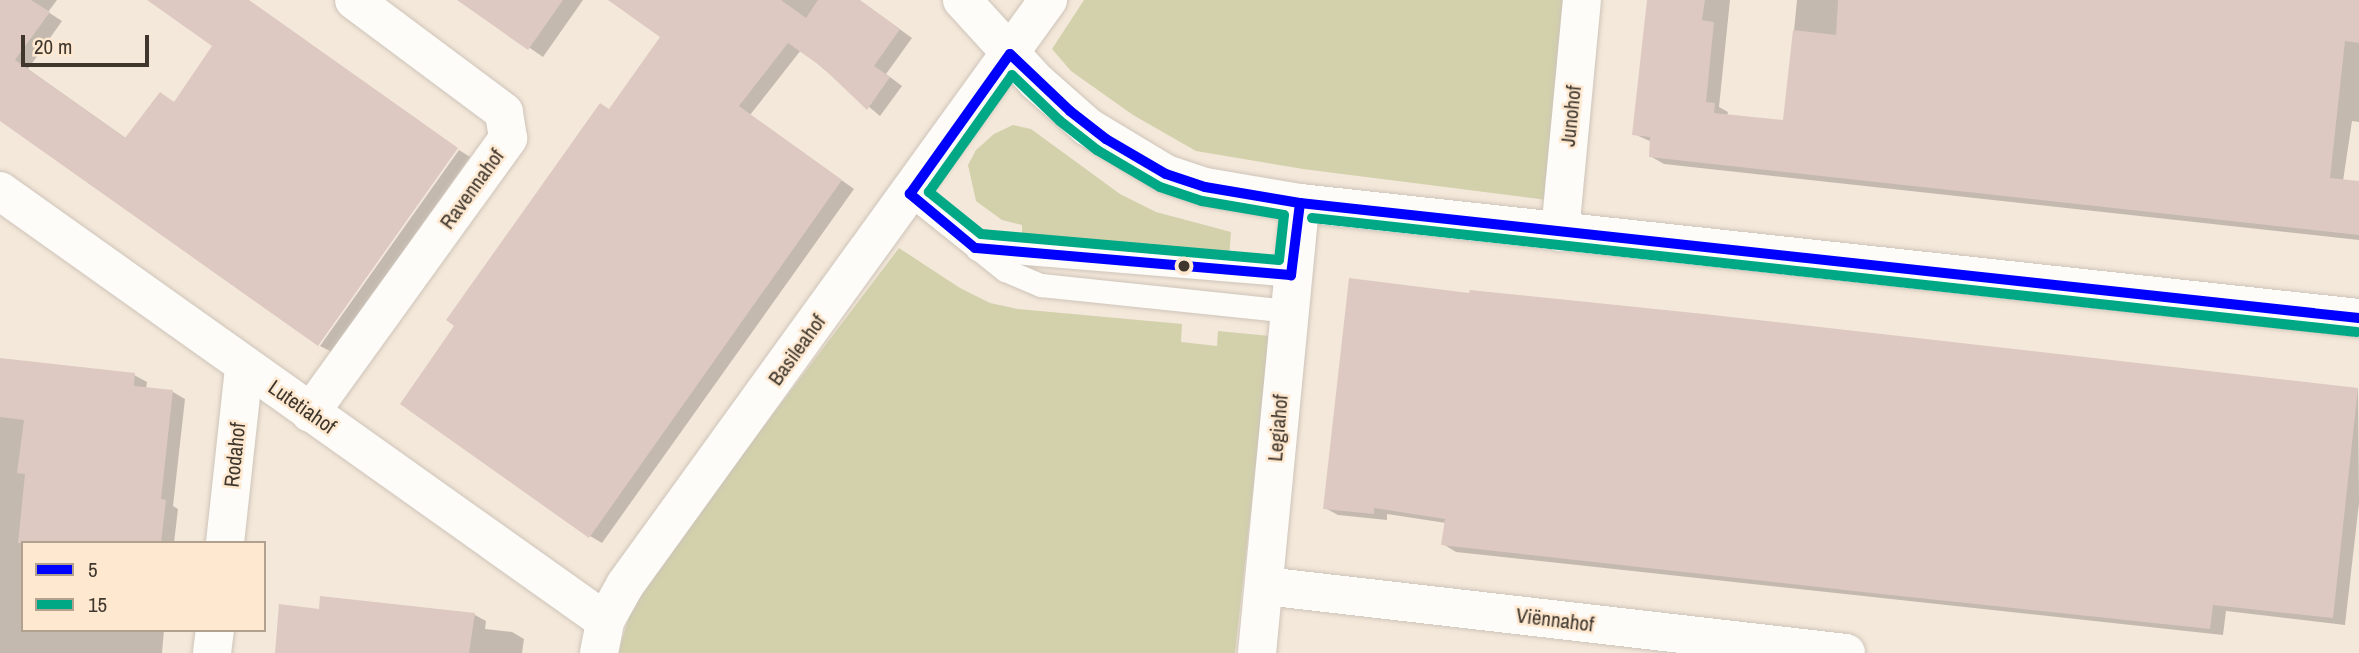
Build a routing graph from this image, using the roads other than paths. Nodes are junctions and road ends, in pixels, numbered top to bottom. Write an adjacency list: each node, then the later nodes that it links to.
1 (354, 0): 14 (street, Ravennahof)
2 (962, 0): 5 (street)
3 (1048, 0): 5 (street, Basileahof)
4 (1583, 0): 9 (street, Junohof)
5 (1010, 54): 7 (street, Basileahof); 8 (street)
6 (0, 191): 13 (street, Lutetiahof)
7 (910, 194): 10 (lane); 18 (street, Basileahof)
8 (1300, 202): 9 (street); 11 (street, Legiahof)
9 (1560, 232): 12 (street)
10 (975, 248): 11 (lane); 11 (lane)
11 (1290, 293): 16 (street, Legiahof)
12 (2359, 318)
13 (244, 367): 14 (street, Lutetiahof); 15 (street, Rodahof)
14 (310, 413): 18 (street, Lutetiahof)
15 (225, 541)
16 (1265, 586): 20 (street, Legiahof); 21 (street, Viënnahof)
17 (215, 632): 19 (street)
18 (602, 637)
19 (212, 653)
20 (1257, 653)
21 (1846, 653)

